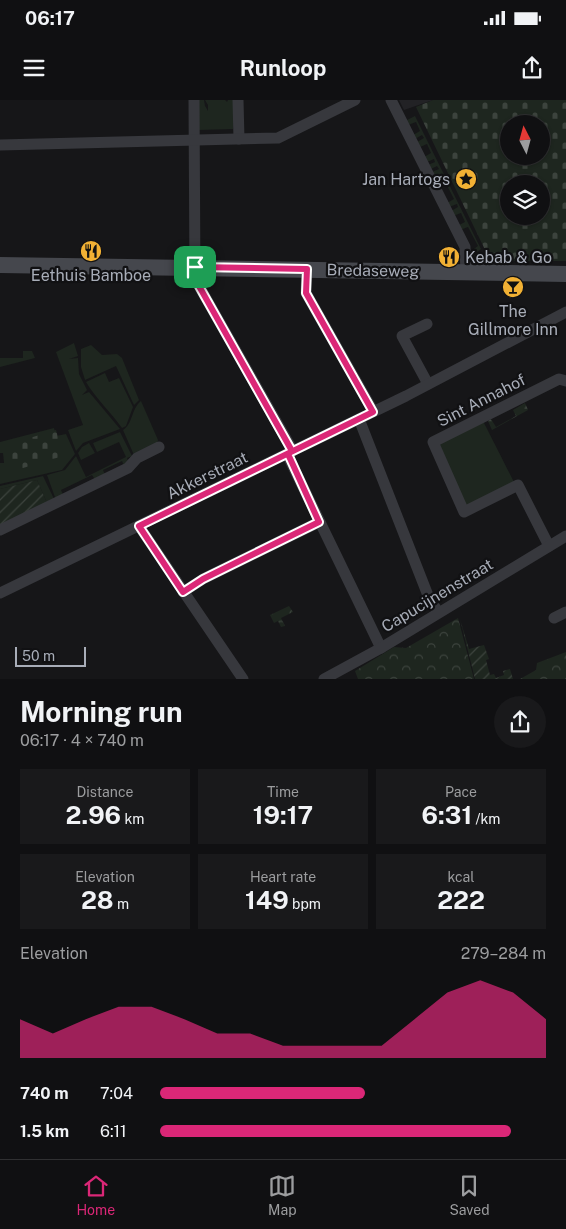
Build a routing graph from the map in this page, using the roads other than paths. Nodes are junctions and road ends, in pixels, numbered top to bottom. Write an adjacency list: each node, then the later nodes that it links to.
1 (194, 100): 6 (street)
2 (238, 100): 5 (street)
3 (355, 100): 5 (street)
4 (391, 100): 11 (street)
5 (239, 139): 6 (street)
6 (195, 140): 7 (street); 9 (street)
7 (0, 145)
8 (0, 266): 9 (street, Bredaseweg)
9 (195, 267): 10 (street, Bredaseweg); 20 (street)
10 (307, 269): 11 (street, Bredaseweg); 17 (street)
11 (466, 272): 12 (street, Bredaseweg)
12 (566, 274)
13 (566, 312): 16 (street, Akkerstraat)
14 (427, 324): 16 (street)
15 (566, 381): 25 (street, Sint Annahof)
16 (428, 384): 17 (street, Akkerstraat)
17 (373, 412): 18 (street, Akkerstraat)
18 (359, 419): 20 (street, Akkerstraat); 28 (street)
19 (159, 446): 23 (street)
20 (290, 452): 21 (street); 22 (street, Akkerstraat)
21 (319, 522): 27 (street); 31 (street)
22 (139, 526): 26 (street, Akkerstraat); 27 (street)
23 (0, 530)
24 (566, 536): 25 (street, Capucijnenstraat)
25 (549, 546): 28 (street, Capucijnenstraat)
26 (0, 592)
27 (183, 592): 32 (street)
28 (438, 612): 31 (street, Capucijnenstraat)
29 (566, 612): 30 (street)
30 (554, 618)
31 (381, 648): 33 (street, Capucijnenstraat)
32 (243, 679)
33 (321, 679)

